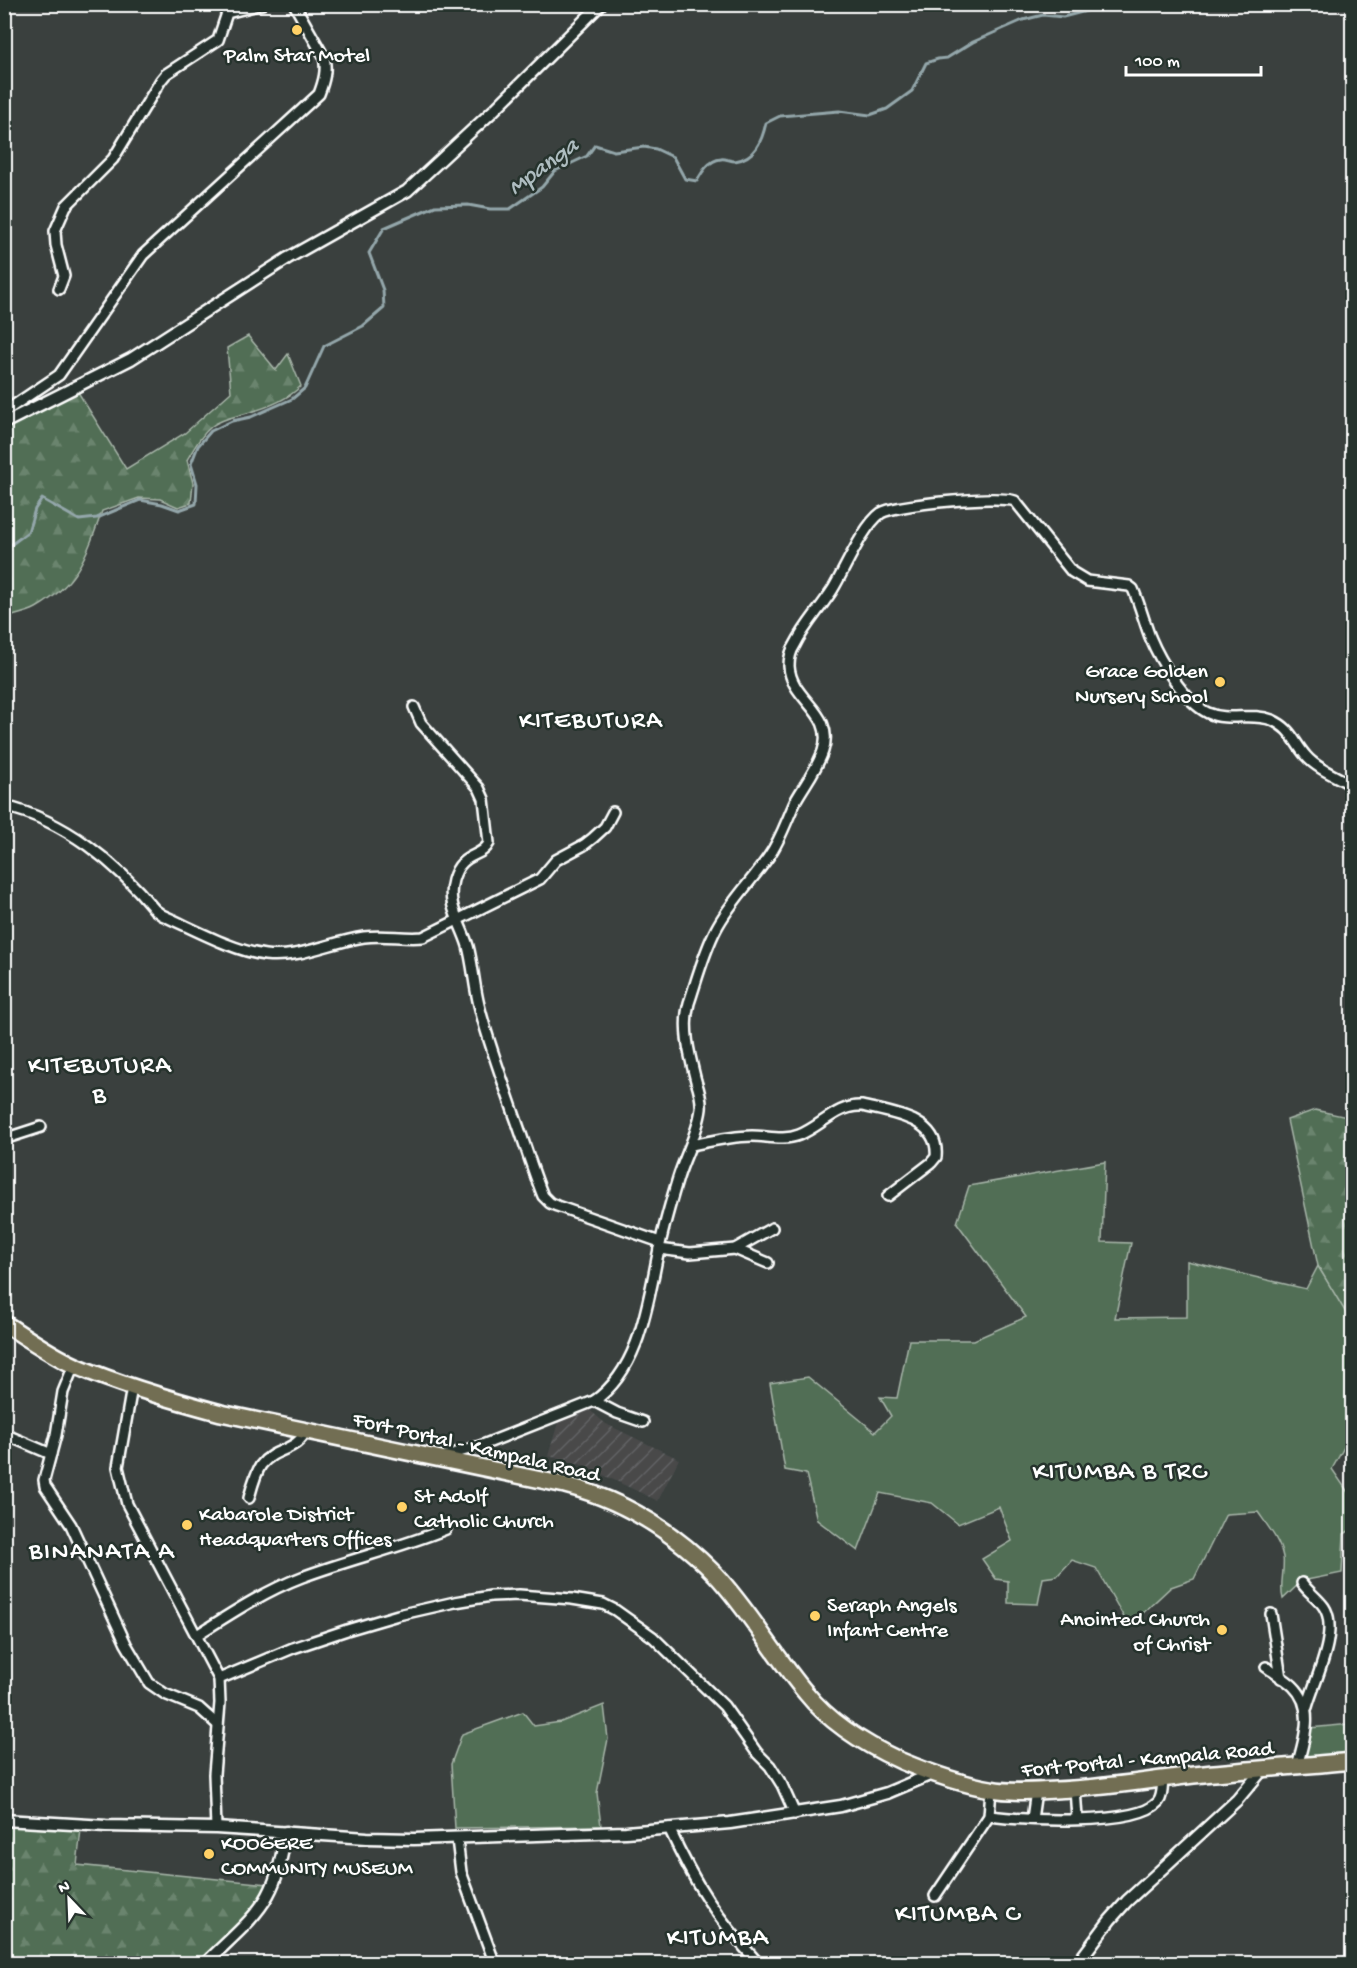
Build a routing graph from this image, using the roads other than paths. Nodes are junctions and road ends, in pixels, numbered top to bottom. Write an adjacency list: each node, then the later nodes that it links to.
1 (262, 4): 4 (street)
2 (294, 4): 5 (street)
3 (601, 4): 6 (street)
4 (59, 289)
5 (4, 412)
6 (4, 423)
7 (414, 707): 11 (street)
8 (1353, 785): 14 (street)
9 (4, 806): 11 (street)
10 (613, 812): 11 (street)
11 (457, 921): 17 (street)
12 (41, 1127): 13 (street)
13 (4, 1139)
14 (692, 1145): 15 (street); 17 (street)
15 (888, 1196)
16 (771, 1228): 18 (street)
17 (660, 1245): 18 (street); 23 (street)
18 (735, 1250): 19 (street)
19 (768, 1263)
20 (4, 1323): 21 (highway, Fort Portal - Kampala Road)
21 (74, 1365): 22 (highway, Fort Portal - Kampala Road); 27 (street)
22 (132, 1388): 25 (highway, Fort Portal - Kampala Road); 33 (street)
23 (594, 1401): 24 (street); 28 (street)
24 (643, 1422)
25 (306, 1430): 28 (highway, Fort Portal - Kampala Road); 29 (street)
26 (4, 1434): 27 (street)
27 (51, 1454): 38 (street)
28 (438, 1458): 42 (highway, Fort Portal - Kampala Road)
29 (249, 1497)
30 (446, 1529): 33 (street)
31 (1302, 1583): 37 (street)
32 (1271, 1614): 35 (street)
33 (197, 1635): 36 (street)
34 (1266, 1667): 35 (street)
35 (1281, 1678): 37 (street)
36 (219, 1679): 38 (street); 47 (street)
37 (1306, 1707): 40 (street)
38 (218, 1725): 52 (street)
39 (1353, 1761): 40 (highway, Fort Portal - Kampala Road)
40 (1297, 1766): 41 (highway, Fort Portal - Kampala Road)
41 (1264, 1768): 43 (highway, Fort Portal - Kampala Road); 60 (street)
42 (932, 1774): 44 (highway, Fort Portal - Kampala Road); 47 (street)
43 (1163, 1779): 45 (highway, Fort Portal - Kampala Road); 49 (street)
44 (991, 1789): 46 (highway, Fort Portal - Kampala Road); 48 (street)
45 (1075, 1789): 46 (highway, Fort Portal - Kampala Road); 49 (street)
46 (1036, 1791): 50 (street)
47 (795, 1814): 53 (street)
48 (989, 1816): 50 (street); 56 (street)
49 (1077, 1818): 50 (street)
50 (1032, 1819)
51 (4, 1820): 52 (street)
52 (216, 1828): 54 (street)
53 (669, 1828): 55 (street); 59 (street)
54 (286, 1832): 55 (street); 57 (street)
55 (457, 1839): 58 (street)
56 (935, 1896)
57 (205, 1964)
58 (495, 1964)
59 (759, 1964)
60 (1077, 1964)

